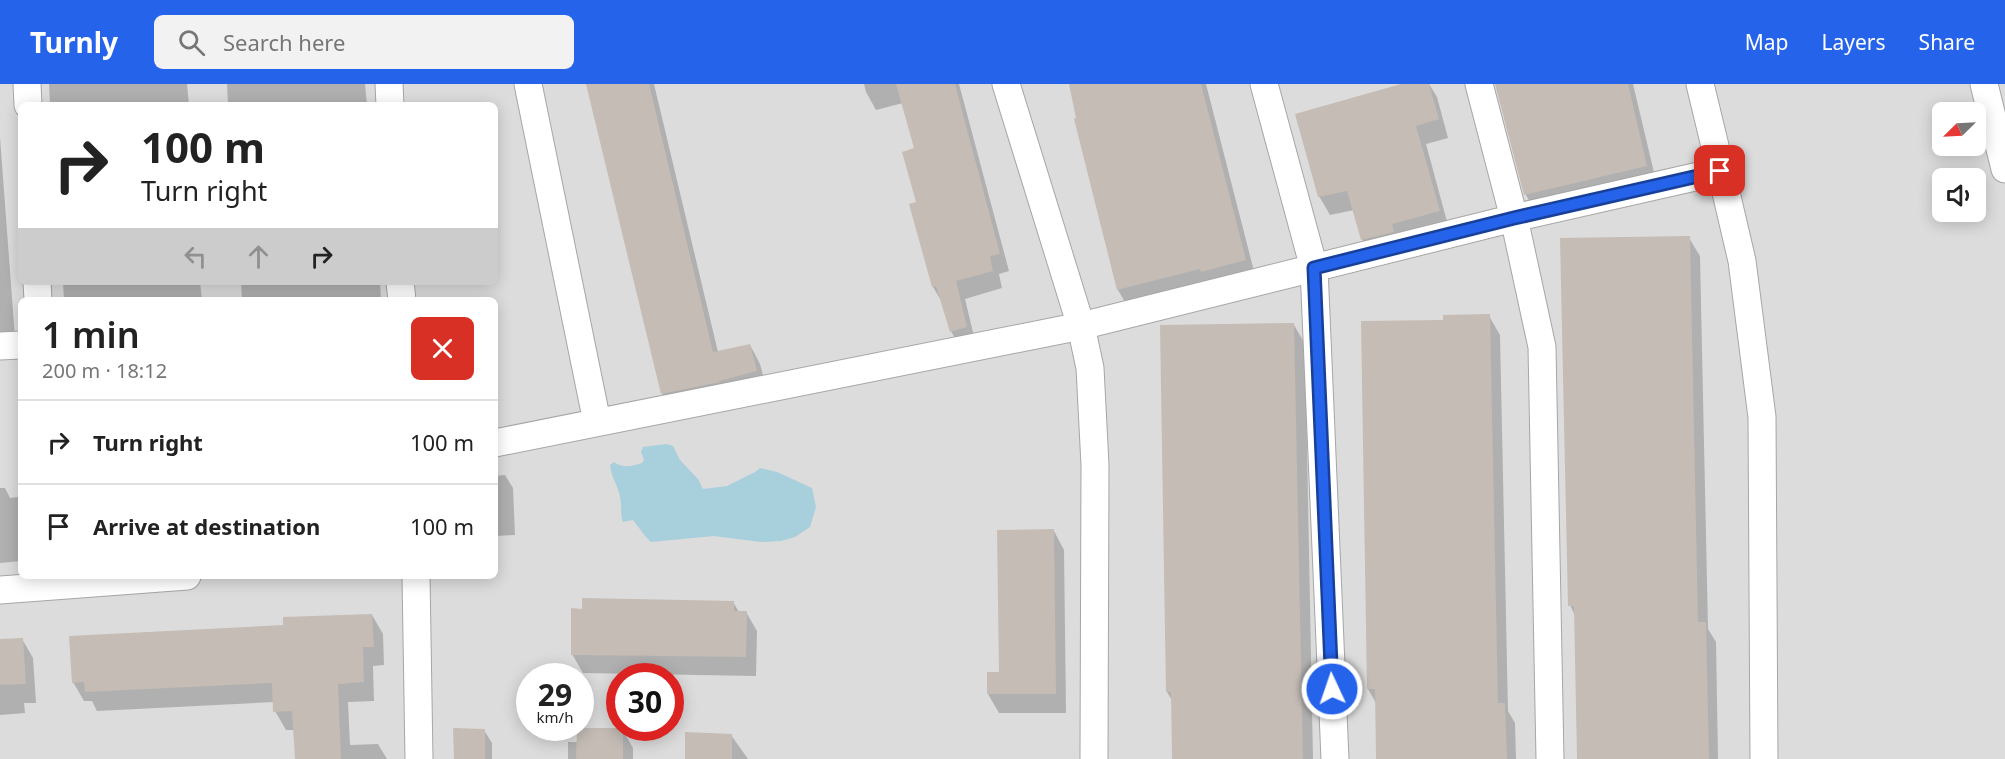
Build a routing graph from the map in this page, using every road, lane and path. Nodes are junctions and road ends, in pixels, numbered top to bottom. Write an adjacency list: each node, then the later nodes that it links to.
1 (27, 84): 9 (street)
2 (388, 84): 10 (street)
3 (528, 84): 18 (street)
4 (1006, 84): 15 (street)
5 (1479, 84): 13 (street)
6 (1700, 84): 12 (street)
7 (1984, 84): 11 (street)
8 (1267, 85): 14 (street)
9 (28, 102)
10 (390, 102)
11 (2004, 163)
12 (1720, 171): 13 (street); 27 (street)
13 (1514, 218): 14 (street); 26 (street)
14 (1314, 268): 15 (street); 25 (street)
15 (1081, 326): 18 (street); 24 (street)
16 (18, 345): 17 (street)
17 (0, 346)
18 (597, 422): 19 (street)
19 (498, 442)
20 (116, 579): 22 (street)
21 (416, 579): 23 (street)
22 (0, 590)
23 (419, 759)
24 (1094, 759)
25 (1335, 759)
26 (1550, 759)
27 (1764, 759)

